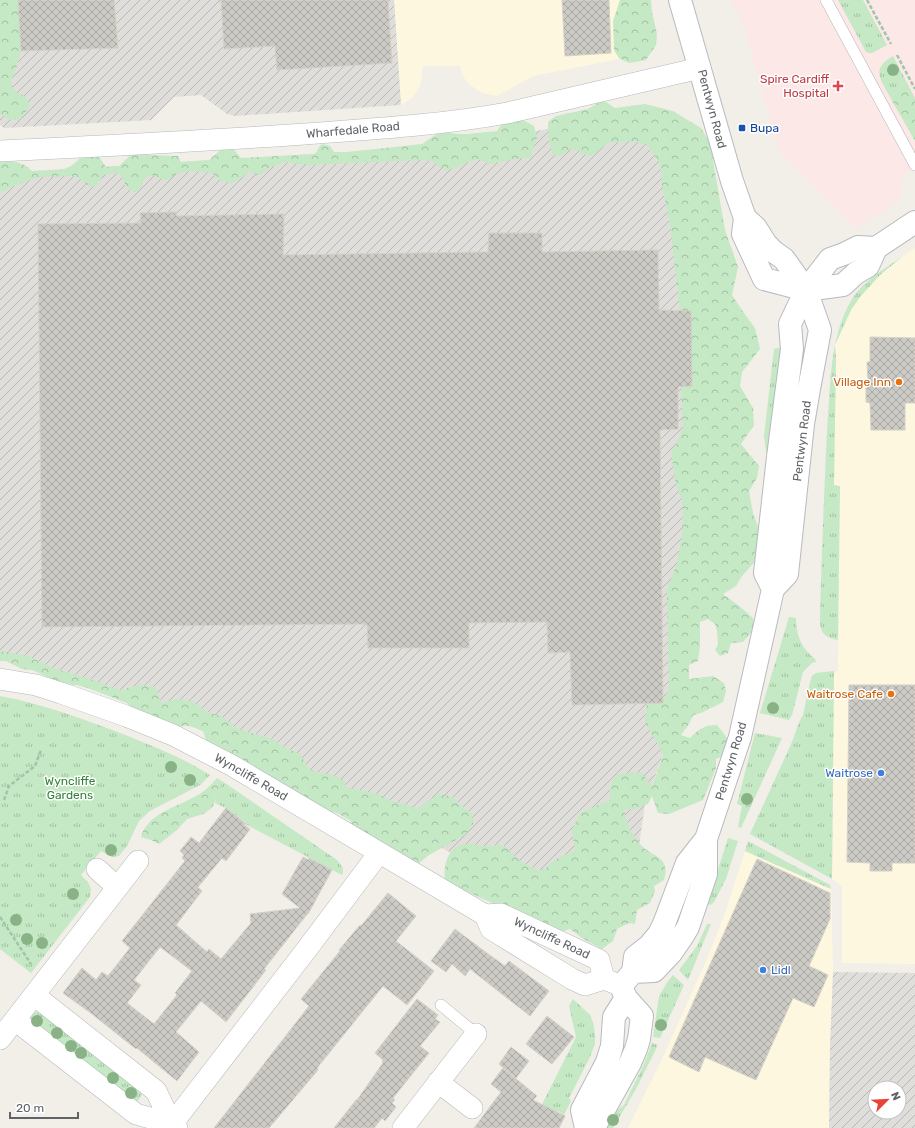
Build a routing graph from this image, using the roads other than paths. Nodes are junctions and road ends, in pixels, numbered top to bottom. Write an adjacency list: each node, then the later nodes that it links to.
1 (680, 0): 3 (street, Pentwyn Road)
2 (826, 0): 5 (lane)
3 (700, 68): 4 (street, Wharfedale Road); 7 (street, Pentwyn Road)
4 (0, 151)
5 (915, 165)
6 (915, 222): 7 (street)
7 (806, 290): 8 (street, Pentwyn Road); 8 (street, Pentwyn Road)
8 (773, 589): 15 (street, Pentwyn Road)
9 (0, 679): 10 (street, Wyncliffe Road)
10 (380, 853): 14 (street, Wyncliffe Road); 23 (street)
11 (138, 861): 13 (street)
12 (97, 869): 13 (street)
13 (117, 887): 16 (street)
14 (485, 916): 15 (street, Wyncliffe Road); 15 (street, Wyncliffe Road)
15 (621, 984): 24 (street)
16 (39, 989): 18 (street); 23 (street)
17 (441, 1005): 19 (lane)
18 (15, 1020): 20 (street); 23 (street)
19 (476, 1034): 21 (street)
20 (0, 1039)
21 (438, 1082): 22 (street); 25 (street)
22 (472, 1108)
23 (172, 1127)
24 (586, 1127)
25 (402, 1128)

